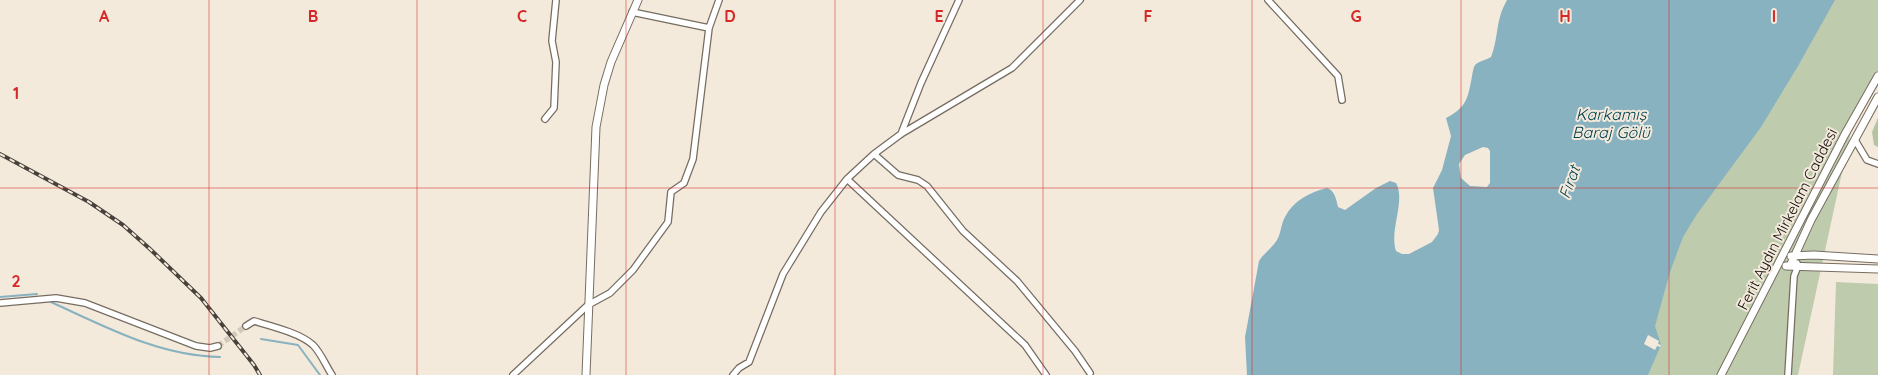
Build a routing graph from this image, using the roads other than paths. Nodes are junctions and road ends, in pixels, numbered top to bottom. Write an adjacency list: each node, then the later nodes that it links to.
1 (556, 0): 12 (street)
2 (638, 0): 7 (street)
3 (719, 0): 8 (street)
4 (959, 0): 13 (street)
5 (1080, 0): 13 (street)
6 (1268, 0): 11 (street)
7 (632, 12): 8 (street); 26 (street)
8 (709, 28): 26 (street)
9 (1878, 76): 18 (street, Ferit Aydın Mirkelam Caddesi)
10 (1878, 97): 14 (street, Ferit Aydın Mirkelam Caddesi)
11 (1342, 100)
12 (545, 119)
13 (901, 134): 15 (street)
14 (1855, 140): 16 (street); 19 (street, Ferit Aydın Mirkelam Caddesi)
15 (874, 154): 17 (street); 29 (street)
16 (1878, 164)
17 (847, 179): 33 (street); 34 (street)
18 (1784, 255): 19 (street); 21 (street, Ferit Aydın Mirkelam Caddesi)
19 (1794, 257): 20 (street); 22 (street, Ferit Aydın Mirkelam Caddesi); 23 (street)
20 (1878, 259)
21 (1778, 265): 22 (street); 35 (street, Ferit Aydın Mirkelam Caddesi)
22 (1790, 266): 23 (street)
23 (1798, 266): 24 (street); 36 (street)
24 (1878, 269)
25 (0, 303): 28 (street)
26 (588, 306): 31 (street); 32 (street)
27 (246, 326): 30 (street)
28 (218, 346)
29 (1090, 372)
30 (332, 375)
31 (513, 375)
32 (586, 375)
33 (733, 375)
34 (1046, 375)
35 (1722, 375)
36 (1788, 375)

